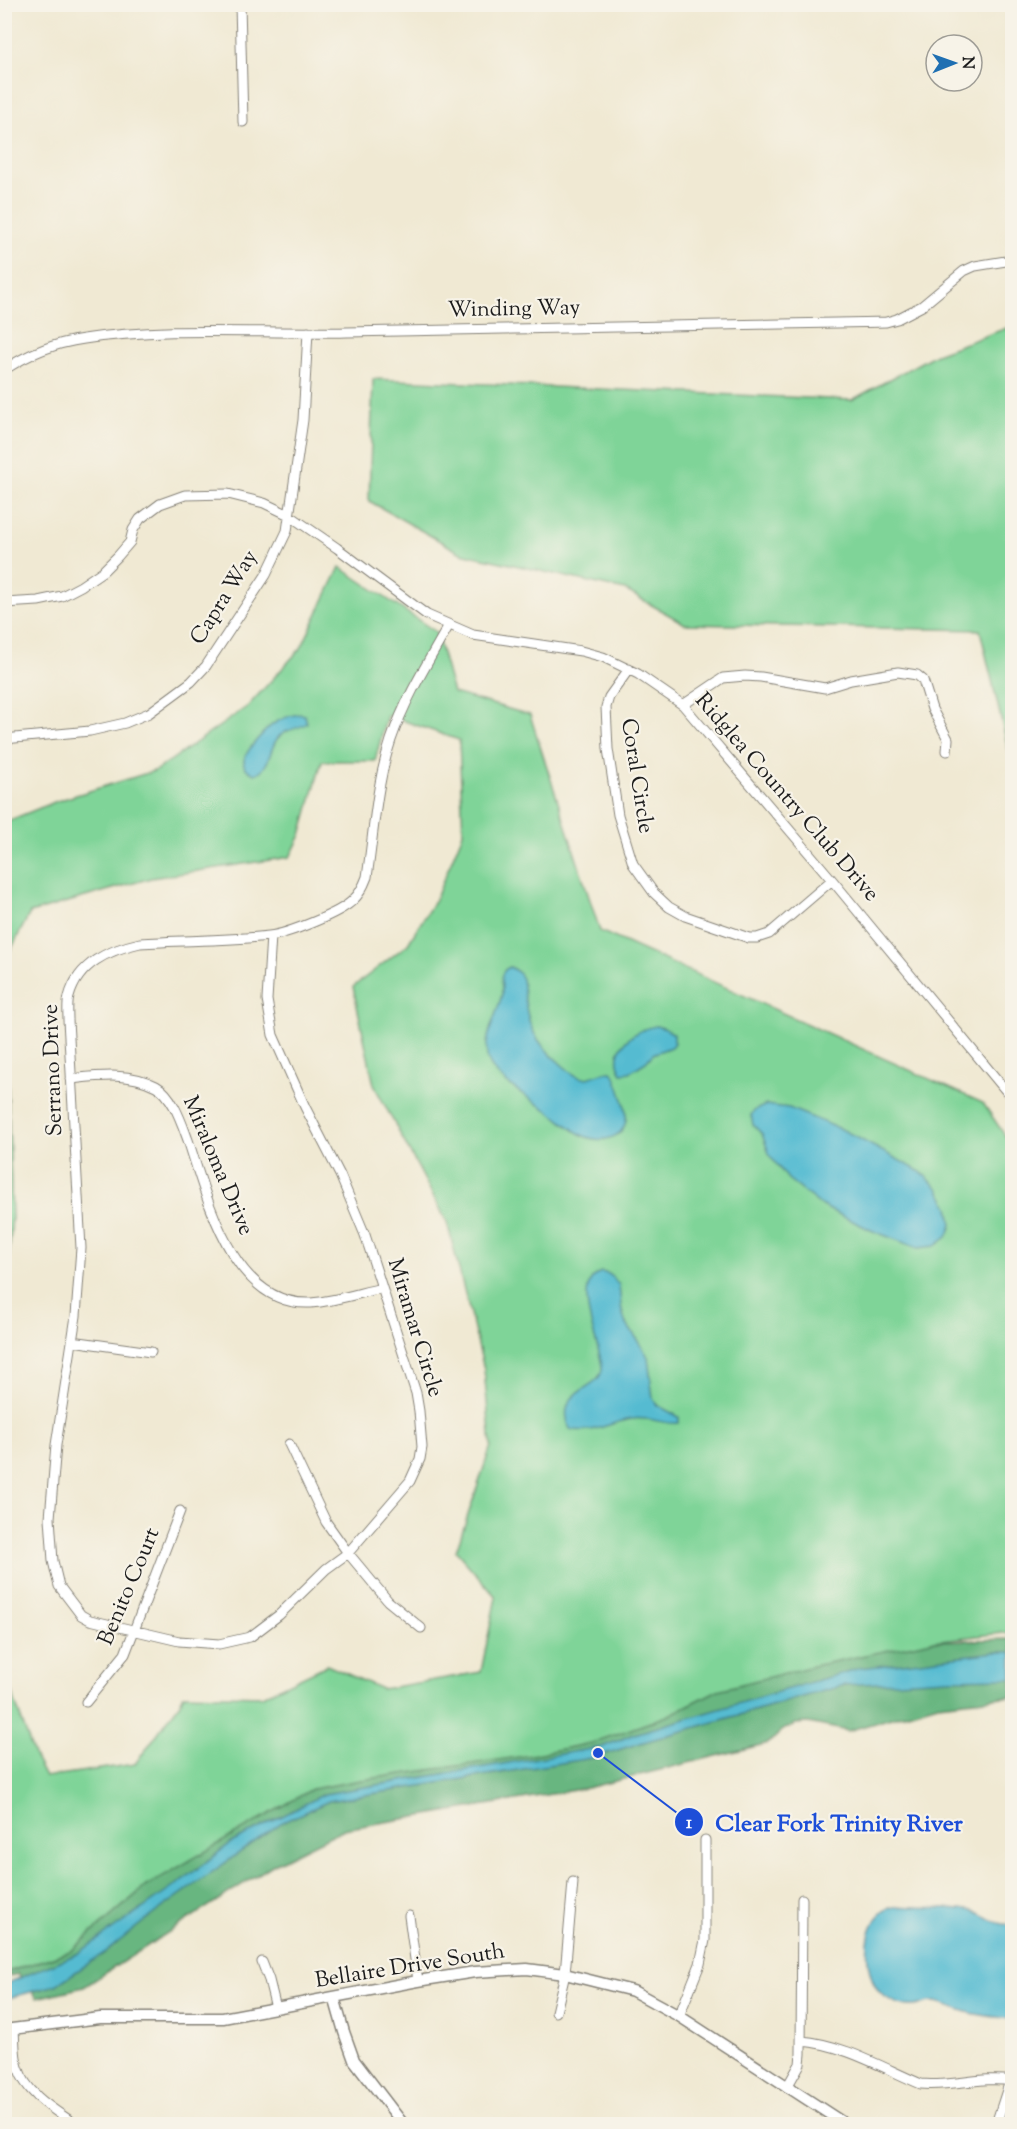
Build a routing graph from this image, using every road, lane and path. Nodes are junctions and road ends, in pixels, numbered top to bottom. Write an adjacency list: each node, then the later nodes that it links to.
1 (240, 4): 2 (street)
2 (243, 122)
3 (1012, 260): 4 (street, Winding Way)
4 (308, 332): 5 (street, Winding Way); 6 (street, Capra Way)
5 (4, 370)
6 (290, 515): 7 (street, Ridglea Country Club Drive); 8 (street, Ridglea Country Club Drive); 11 (street, Capra Way)
7 (4, 603)
8 (449, 625): 9 (street, Ridglea Country Club Drive); 14 (street, Serrano Drive)
9 (629, 669): 10 (street, Ridglea Country Club Drive); 13 (street, Coral Circle)
10 (683, 705): 12 (street); 13 (street, Ridglea Country Club Drive)
11 (4, 739)
12 (947, 752)
13 (832, 880): 16 (street, Ridglea Country Club Drive)
14 (271, 936): 15 (street, Serrano Drive); 17 (street, Miramar Circle)
15 (71, 1079): 17 (street, Miraloma Drive); 18 (street, Serrano Drive)
16 (1012, 1098)
17 (382, 1288): 22 (street, Miramar Circle)
18 (72, 1341): 19 (street); 24 (street, Serrano Drive)
19 (151, 1352)
20 (289, 1444): 22 (street)
21 (180, 1511): 24 (street, Benito Court)
22 (348, 1553): 23 (street); 24 (street, Miramar Circle)
23 (421, 1628)
24 (135, 1631): 25 (street, Benito Court)
25 (86, 1702)
26 (705, 1840): 36 (street)
27 (573, 1882): 31 (street)
28 (802, 1899): 38 (street)
29 (409, 1916): 32 (street)
30 (262, 1962): 34 (street)
31 (565, 1974): 32 (street, Bellaire Drive South); 35 (street); 36 (street, Bellaire Drive South)
32 (418, 1981): 33 (street, Bellaire Drive South)
33 (334, 1997): 34 (street, Bellaire Drive South); 43 (street)
34 (276, 2008): 37 (street, Bellaire Drive South)
35 (556, 2012)
36 (679, 2016): 40 (street, Bellaire Drive South)
37 (9, 2030): 42 (street)
38 (801, 2041): 39 (street); 40 (street)
39 (1011, 2081): 41 (street); 45 (street)
40 (787, 2087): 44 (street, Bellaire Drive South)
41 (1012, 2122)
42 (75, 2124)
43 (403, 2124)
44 (842, 2124)
45 (996, 2124)

